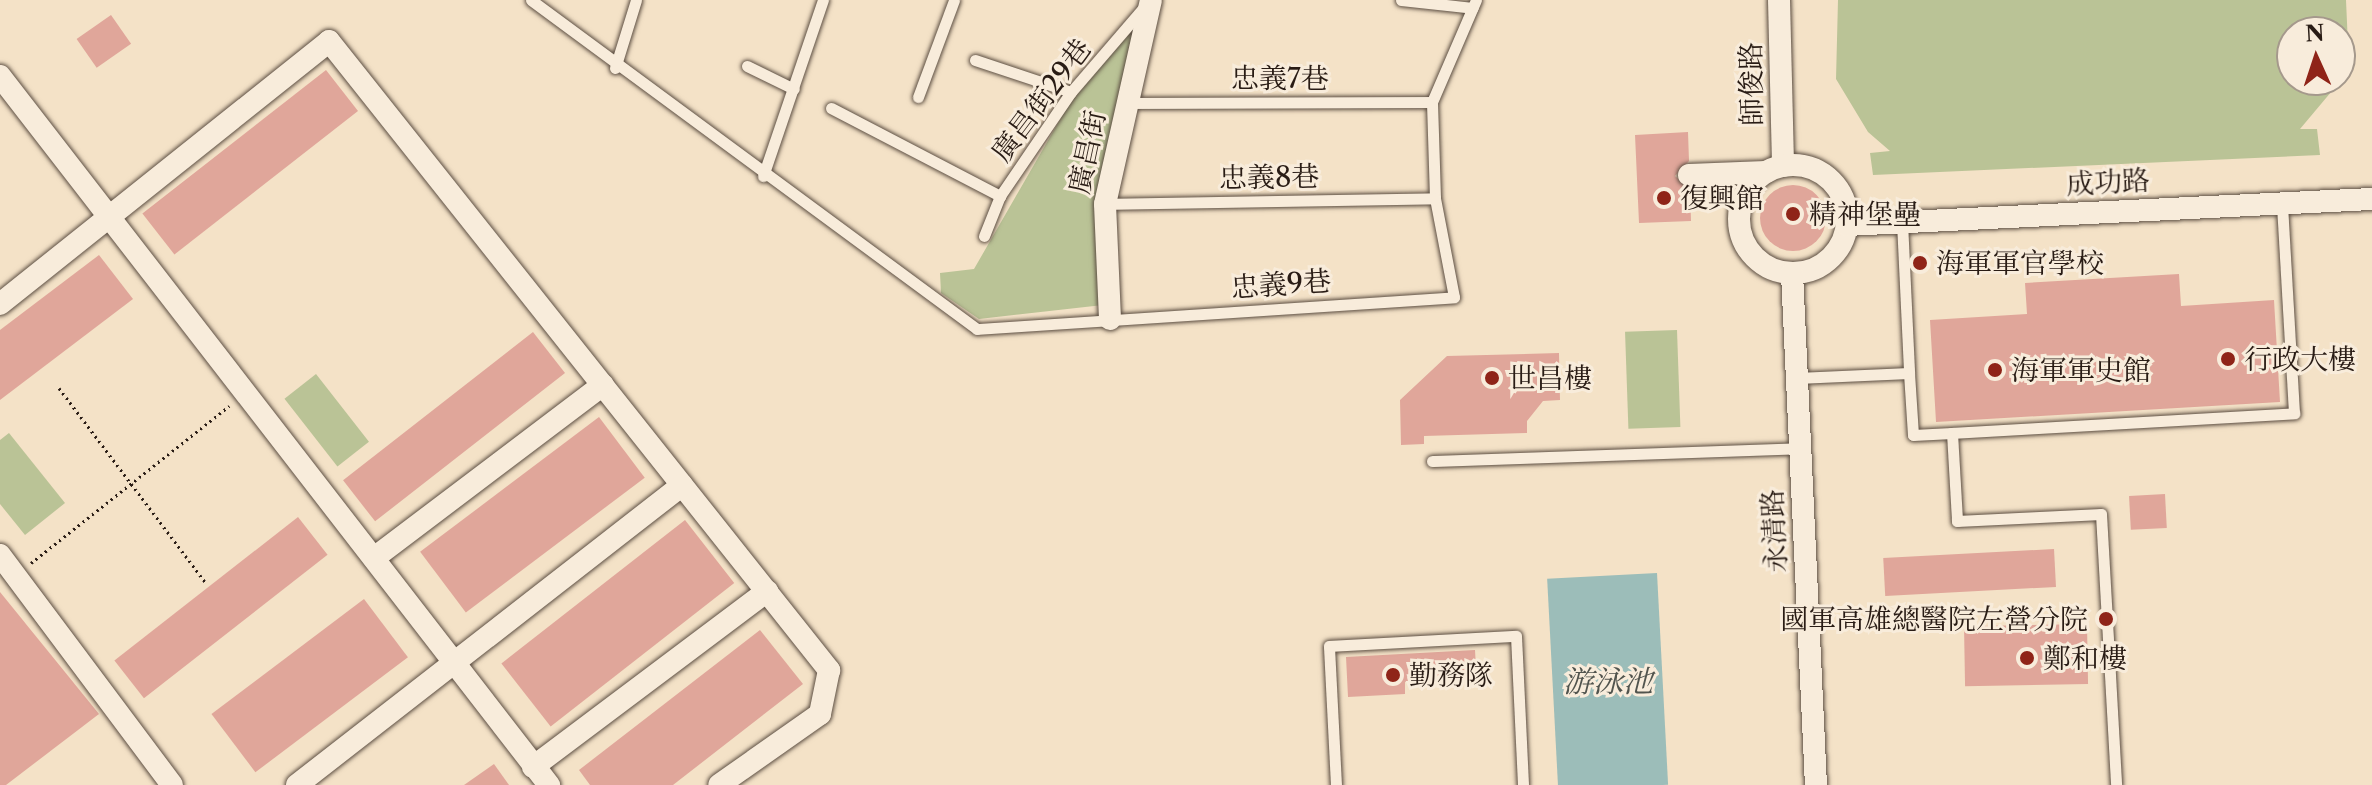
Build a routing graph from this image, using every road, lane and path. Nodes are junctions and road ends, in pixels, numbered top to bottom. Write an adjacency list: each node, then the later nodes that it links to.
1 (531, 0): 11 (lane, 忠義9巷)
2 (636, 0): 11 (lane)
3 (823, 0): 13 (lane)
4 (954, 0): 15 (lane)
5 (1150, 0): 14 (lane, 廣昌街29巷); 17 (street, 廣昌街)
6 (1401, 0): 8 (lane)
7 (1779, 0): 19 (street, 師俊路)
8 (1475, 4): 16 (lane)
9 (975, 60): 14 (lane)
10 (747, 66): 13 (lane)
11 (615, 68): 21 (lane, 忠義9巷)
12 (0, 76): 27 (street)
13 (794, 89): 21 (lane)
14 (1071, 92): 22 (lane, 廣昌街29巷)
15 (918, 97)
16 (1432, 102): 17 (lane, 忠義7巷); 23 (lane)
17 (1128, 103): 26 (street, 廣昌街)
18 (831, 108): 22 (lane)
19 (1774, 169): 20 (street); 29 (street); 31 (street)
20 (1689, 175)
21 (763, 176): 33 (lane, 忠義9巷)
22 (1000, 196): 30 (lane, 廣昌街29巷)
23 (1435, 198): 26 (lane, 忠義8巷); 33 (lane, 忠義9巷)
24 (2372, 199): 25 (street, 成功路)
25 (2282, 203): 28 (street, 成功路); 39 (lane)
26 (1105, 204): 33 (street, 廣昌街)
27 (109, 217): 32 (street); 36 (street); 38 (street)
28 (1902, 222): 29 (street, 成功路); 34 (lane)
29 (1847, 225): 31 (street)
30 (984, 236)
31 (1792, 273): 35 (street, 永清路)
32 (0, 304)
33 (1110, 319)
34 (1909, 373): 35 (lane); 39 (lane)
35 (1797, 378): 40 (street, 永清路)
36 (603, 385): 43 (street); 45 (street)
37 (59, 388): 42 (path)
38 (244, 394): 42 (path); 45 (street)
39 (1952, 433): 58 (lane)
40 (1801, 448): 41 (lane); 57 (street, 永清路)
41 (1432, 461)
42 (131, 484): 46 (path); 47 (path)
43 (682, 485): 48 (street); 49 (street)
44 (0, 555): 46 (street)
45 (374, 558): 49 (street)
46 (16, 576): 51 (street)
47 (205, 582)
48 (767, 591): 50 (street); 54 (street)
49 (455, 661): 50 (street); 52 (street)
50 (533, 767): 53 (street)
51 (172, 785)
52 (297, 785)
53 (549, 785)
54 (719, 785)
55 (1336, 785): 56 (lane)
56 (1523, 785)
57 (1816, 785)
58 (2116, 785)

